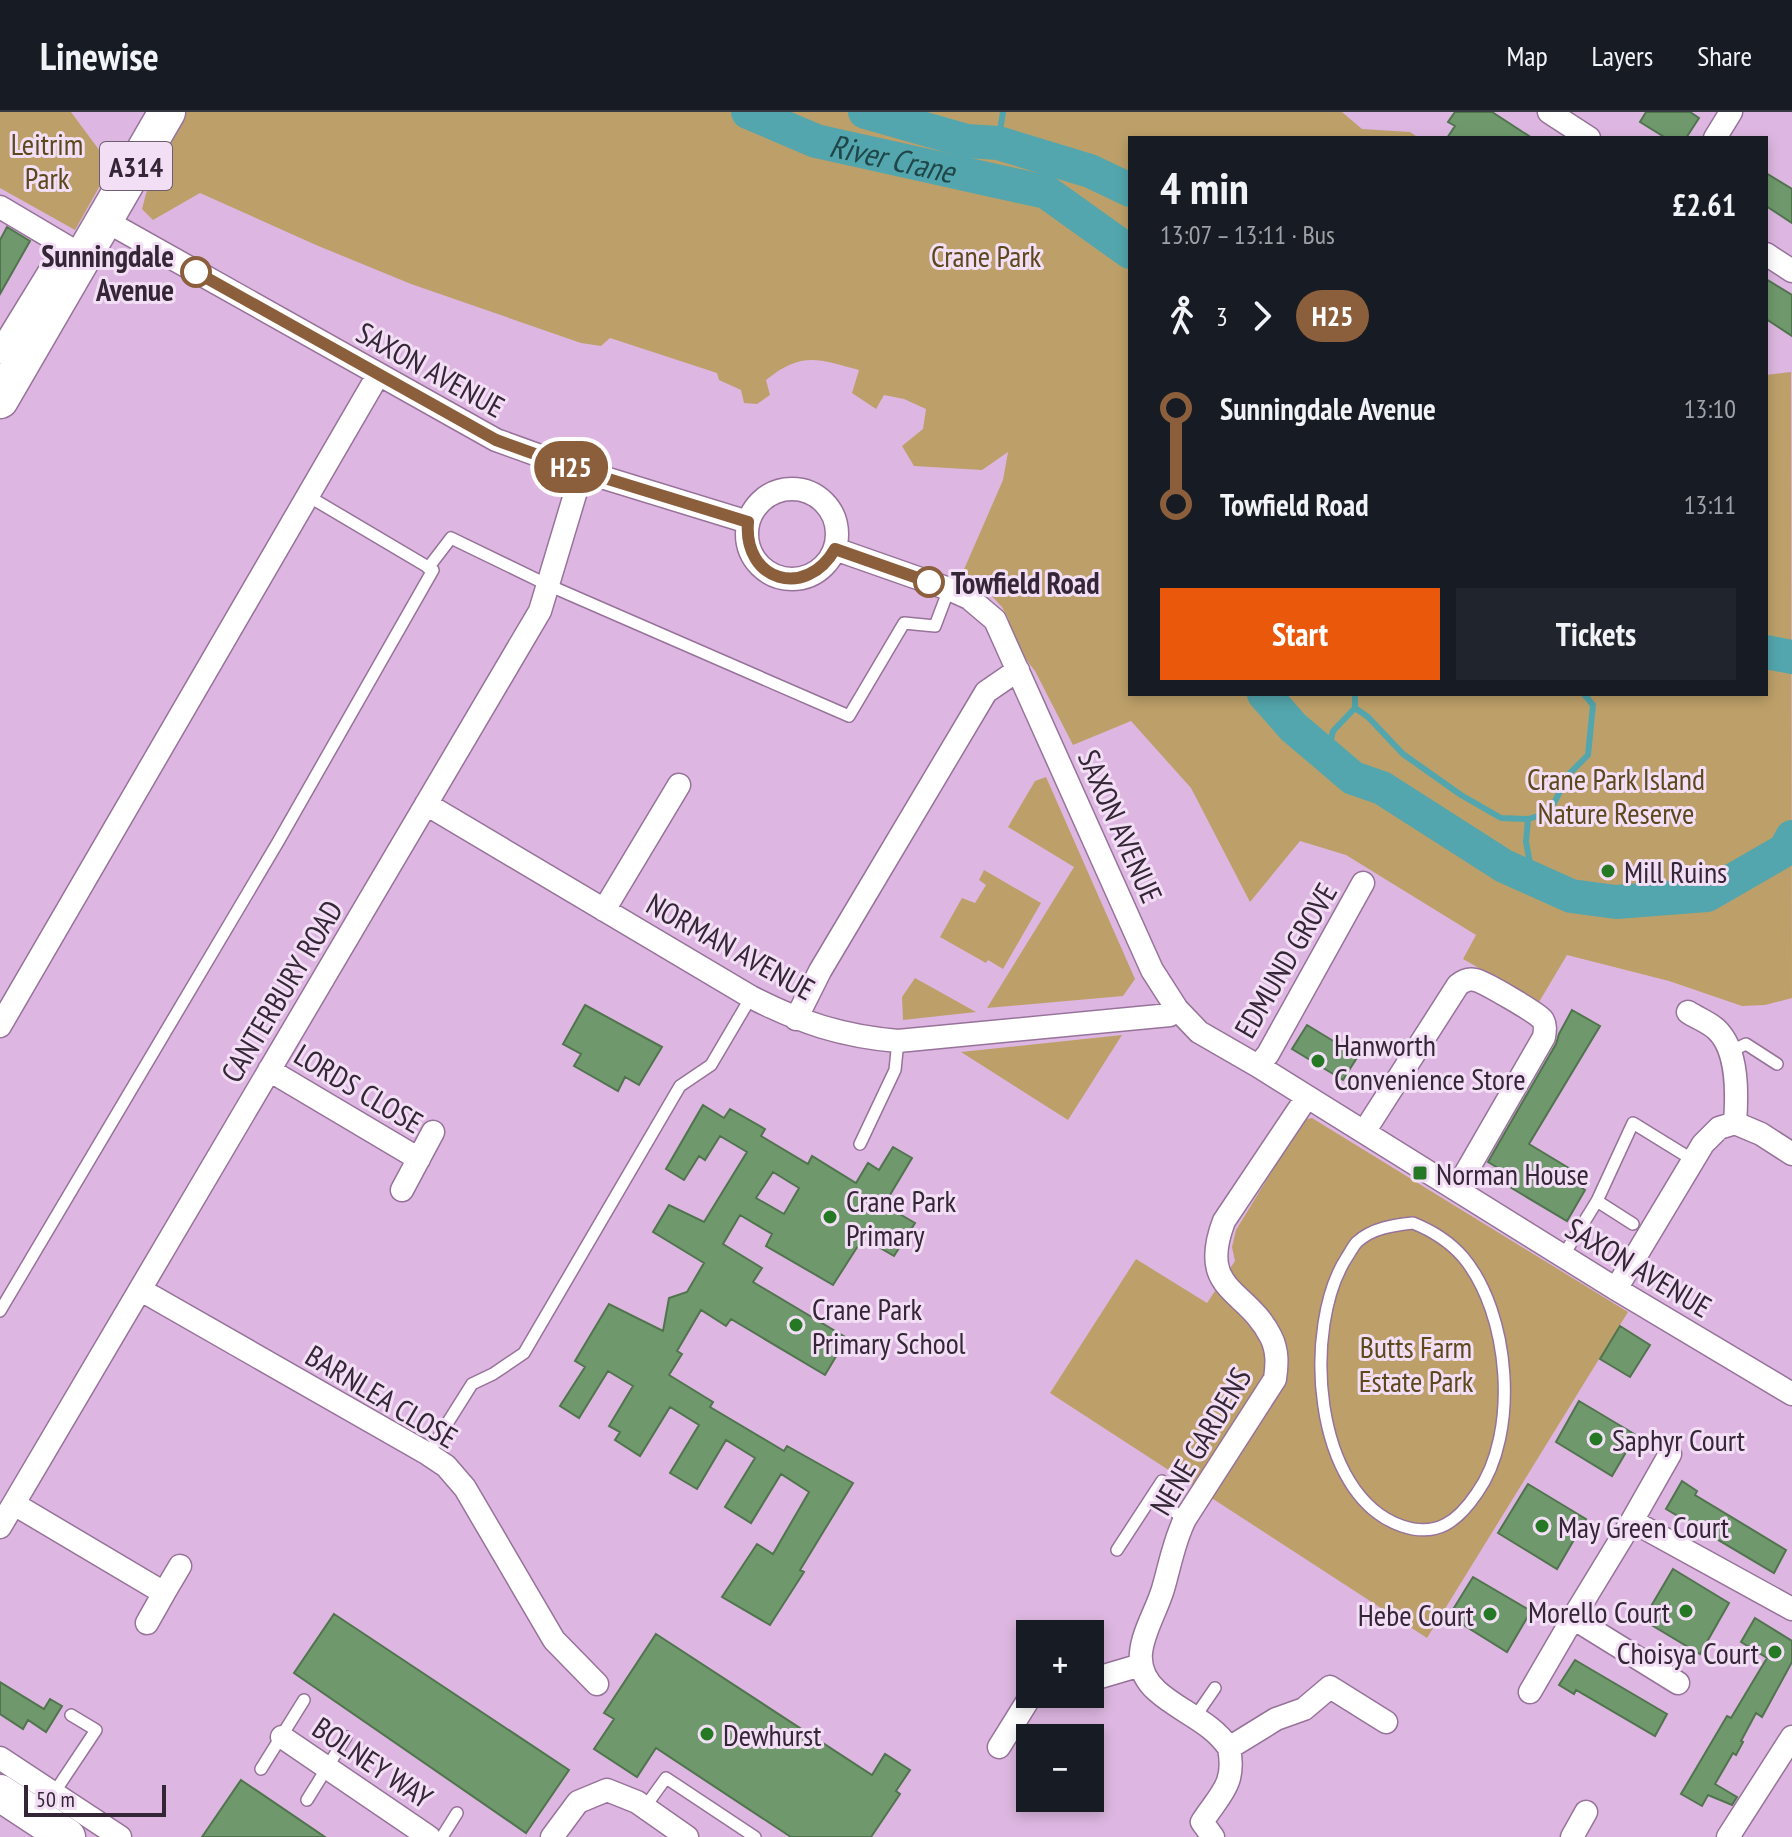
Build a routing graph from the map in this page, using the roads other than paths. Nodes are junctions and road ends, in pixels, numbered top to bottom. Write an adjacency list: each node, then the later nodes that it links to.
1 (167, 112): 7 (main road, A314)
2 (1549, 112): 4 (street)
3 (1731, 112): 5 (street)
4 (1586, 136)
5 (1716, 136)
6 (0, 207): 8 (street)
7 (109, 207): 8 (main road, A314); 12 (street, SAXON AVENUE)
8 (74, 251): 11 (street); 13 (main road, A314)
9 (1768, 255): 10 (street)
10 (1792, 271)
11 (0, 352)
12 (378, 375): 14 (street, SAXON AVENUE); 15 (street)
13 (0, 400)
14 (582, 471): 16 (street, SAXON AVENUE); 19 (street, CANTERBURY ROAD)
15 (308, 496): 18 (lane); 30 (street)
16 (748, 522): 17 (street); 17 (street)
17 (835, 549): 20 (street, SAXON AVENUE)
18 (428, 568): 19 (lane); 51 (lane)
19 (548, 585): 20 (lane); 23 (street, CANTERBURY ROAD)
20 (949, 589): 21 (street, SAXON AVENUE)
21 (1018, 670): 27 (street, SAXON AVENUE); 29 (street)
22 (679, 785): 25 (street)
23 (426, 804): 25 (street, NORMAN AVENUE); 35 (street, CANTERBURY ROAD)
24 (1363, 883): 34 (street, EDMUND GROVE)
25 (604, 910): 26 (street, NORMAN AVENUE)
26 (751, 997): 29 (street, NORMAN AVENUE); 53 (lane)
27 (1177, 1009): 31 (street, NORMAN AVENUE); 34 (street, SAXON AVENUE)
28 (1688, 1012): 32 (street)
29 (796, 1019): 31 (street, NORMAN AVENUE)
30 (0, 1026)
31 (898, 1041): 40 (lane)
32 (1729, 1052): 33 (lane); 37 (street)
33 (1777, 1064)
34 (1258, 1066): 36 (street, SAXON AVENUE)
35 (269, 1070): 42 (street, LORDS CLOSE); 50 (street, CANTERBURY ROAD)
36 (1307, 1097): 39 (street, SAXON AVENUE); 58 (street, NENE GARDENS)
37 (1735, 1123): 41 (street); 43 (street)
38 (433, 1132): 42 (street, LORDS CLOSE)
39 (1364, 1132): 44 (street, SAXON AVENUE); 44 (street)
40 (860, 1144)
41 (1792, 1154)
42 (419, 1159): 45 (street, LORDS CLOSE)
43 (1693, 1160): 46 (lane); 49 (street)
44 (1457, 1188): 48 (street, SAXON AVENUE)
45 (402, 1190)
46 (1597, 1201): 47 (lane); 48 (lane)
47 (1633, 1224)
48 (1563, 1256): 49 (street, SAXON AVENUE)
49 (1616, 1289): 52 (street, SAXON AVENUE)
50 (141, 1290): 53 (street, BARNLEA CLOSE); 57 (street, CANTERBURY ROAD)
51 (0, 1311)
52 (1792, 1394)
53 (428, 1454): 71 (street, BARNLEA CLOSE)
54 (1670, 1454): 59 (street)
55 (1162, 1481): 56 (lane)
56 (1152, 1497): 58 (lane); 62 (lane)
57 (14, 1504): 60 (street, CANTERBURY ROAD); 64 (street)
58 (1185, 1519): 68 (street, NENE GARDENS)
59 (1632, 1521): 65 (street); 66 (street)
60 (0, 1527)
61 (1442, 1528): 61 (lane)
62 (1117, 1550)
63 (180, 1566): 64 (street)
64 (164, 1593): 67 (street)
65 (1792, 1609)
66 (1573, 1618): 70 (street); 73 (street)
67 (147, 1623)
68 (1141, 1665): 69 (street); 77 (street)
69 (1104, 1676)
70 (1678, 1683)
71 (597, 1684)
72 (1215, 1688): 77 (lane)
73 (1530, 1692)
74 (304, 1700): 79 (lane)
75 (1023, 1708): 82 (street)
76 (71, 1715): 88 (lane)
77 (1195, 1717): 83 (street)
78 (1386, 1722): 83 (street)
79 (282, 1737): 85 (street, BOLNEY WAY); 86 (lane)
80 (346, 1737): 85 (lane)
81 (1792, 1737): 102 (street)
82 (999, 1747)
83 (1229, 1748): 101 (street)
84 (0, 1758): 88 (street)
85 (327, 1768): 89 (lane); 96 (street, BOLNEY WAY)
86 (261, 1769)
87 (0, 1793): 94 (main road)
88 (54, 1793): 95 (street)
89 (307, 1800)
90 (645, 1807): 98 (street); 99 (street); 100 (lane)
91 (457, 1813): 97 (lane)
92 (0, 1820): 93 (main road)
93 (25, 1837)
94 (67, 1837)
95 (120, 1837)
96 (429, 1837)
97 (442, 1837)
98 (552, 1837)
99 (687, 1837)
100 (754, 1837)
101 (1213, 1837)
102 (1728, 1837)

